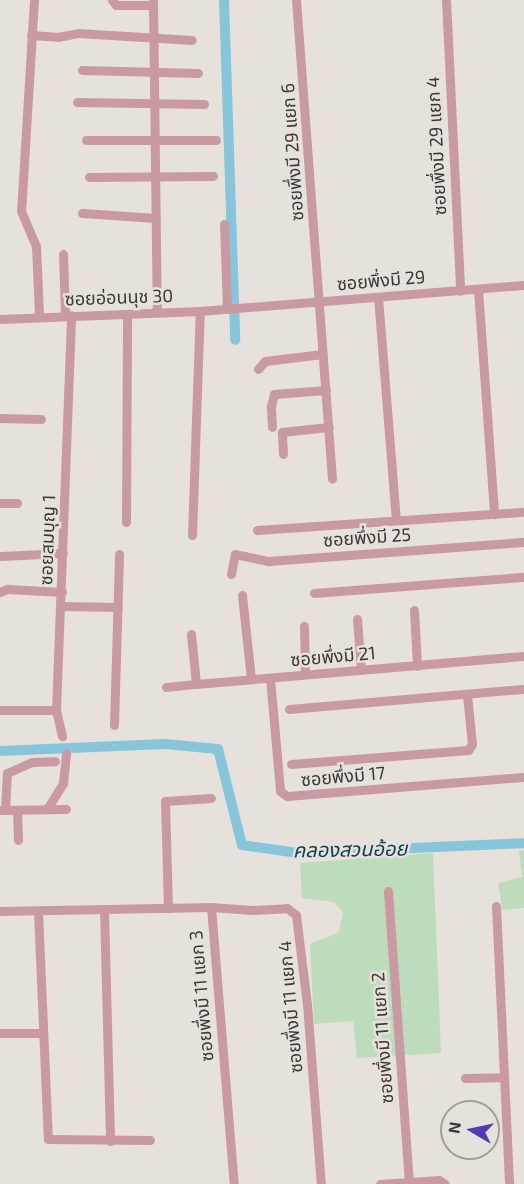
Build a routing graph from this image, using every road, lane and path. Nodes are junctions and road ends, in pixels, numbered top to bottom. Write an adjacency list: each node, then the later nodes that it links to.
1 (33, 0): 6 (street)
2 (112, 0): 5 (street)
3 (296, 0): 29 (street, ซอยพึ่งมี 29 แยก 6)
4 (446, 0): 27 (street, ซอยพึ่งมี 29 แยก 4)
5 (152, 2): 7 (street)
6 (31, 35): 7 (street); 35 (street)
7 (154, 38): 8 (street); 10 (street)
8 (192, 40)
9 (82, 70): 10 (street)
10 (153, 72): 11 (street); 14 (street)
11 (198, 73)
12 (77, 102): 14 (street)
13 (204, 104): 14 (street)
14 (154, 105): 17 (street)
15 (86, 140): 17 (street)
16 (216, 140): 17 (street)
17 (154, 142): 20 (street)
18 (213, 176): 20 (street)
19 (89, 177): 20 (street)
20 (155, 178): 22 (street)
21 (82, 213): 22 (street)
22 (156, 218): 32 (street)
23 (224, 224): 30 (street)
24 (63, 255): 34 (street, ซอยสมบุญ 1)
25 (524, 285): 26 (street, ซอยพึ่งมี 29)
26 (478, 289): 27 (street, ซอยพึ่งมี 29); 49 (street)
27 (460, 291): 28 (street, ซอยพึ่งมี 29)
28 (378, 297): 29 (street, ซอยพึ่งมี 29); 50 (street)
29 (320, 302): 30 (street, ซอยพึ่งมี 29); 37 (street, ซอยพึ่งมี 29 แยก 6)
30 (232, 308): 31 (street, ซอยอ่อนนุช 30)
31 (200, 311): 32 (street, ซอยอ่อนนุช 30); 53 (street)
32 (157, 312): 33 (street, ซอยอ่อนนุช 30)
33 (127, 314): 34 (street, ซอยอ่อนนุช 30); 51 (street)
34 (68, 315): 35 (street, ซอยอ่อนนุช 30); 55 (street, ซอยสมบุญ 1)
35 (39, 316): 36 (street, ซอยอ่อนนุช 30)
36 (0, 318)
37 (323, 354): 38 (street); 39 (street, ซอยพึ่งมี 29 แยก 6)
38 (258, 369)
39 (326, 390): 42 (street); 43 (street, ซอยพึ่งมี 29 แยก 6)
40 (0, 418): 41 (street)
41 (41, 418)
42 (272, 427)
43 (329, 427): 44 (street); 45 (street, ซอยพึ่งมี 29 แยก 6)
44 (283, 454)
45 (333, 479)
46 (0, 503): 47 (street)
47 (17, 503)
48 (524, 512): 49 (street)
49 (494, 514): 50 (street)
50 (396, 520): 52 (street)
51 (126, 522)
52 (257, 530)
53 (192, 535)
54 (524, 542): 58 (street, ซอยพึ่งมี 25)
55 (63, 553): 57 (street); 61 (street, ซอยสมบุญ 1)
56 (119, 554): 65 (street)
57 (1, 556)
58 (231, 574)
59 (524, 577): 62 (street)
60 (0, 592): 61 (street)
61 (62, 592): 64 (street, ซอยสมบุญ 1)
62 (314, 593)
63 (242, 595): 75 (street)
64 (61, 606): 65 (street); 82 (street, ซอยสมบุญ 1)
65 (118, 607): 83 (street)
66 (414, 610): 71 (street)
67 (357, 619): 72 (street)
68 (304, 626): 73 (street)
69 (191, 634): 76 (street)
70 (524, 656): 71 (street, ซอยพึ่งมี 21)
71 (417, 666): 72 (street, ซอยพึ่งมี 21)
72 (361, 670): 73 (street, ซอยพึ่งมี 21)
73 (305, 674): 74 (street, ซอยพึ่งมี 21)
74 (270, 678): 75 (street, ซอยพึ่งมี 21); 88 (street, ซอยพึ่งมี 17)
75 (251, 679): 76 (street, ซอยพึ่งมี 21)
76 (196, 684): 77 (street, ซอยพึ่งมี 21)
77 (166, 687)
78 (524, 689): 79 (street)
79 (467, 695): 80 (street); 87 (street)
80 (289, 709)
81 (0, 710): 82 (street)
82 (56, 710): 84 (street, ซอยสมบุญ 1)
83 (114, 725)
84 (62, 736)
85 (66, 753): 93 (street)
86 (55, 761): 91 (street)
87 (291, 764)
88 (524, 777)
89 (211, 798): 97 (street)
90 (66, 809): 93 (street)
91 (2, 810): 92 (street)
92 (17, 810): 93 (street); 94 (street)
93 (47, 810)
94 (18, 840)
95 (388, 891): 108 (street, ซอยพึ่งมี 11 แยก 2)
96 (496, 906): 104 (street)
97 (168, 908): 98 (street, ซอยพึ่งมี 11 แยก 3); 99 (street, ซอยพึ่งมี 11 แยก 3)
98 (211, 908): 109 (street, ซอยพึ่งมี 11 แยก 3); 110 (street, ซอยพึ่งมี 11 แยก 4)
99 (104, 909): 101 (street, ซอยพึ่งมี 11 แยก 3); 107 (street)
100 (0, 911): 101 (street, ซอยพึ่งมี 11 แยก 3)
101 (38, 912): 103 (street)
102 (0, 1033): 103 (street)
103 (42, 1033): 107 (street)
104 (504, 1077): 105 (street); 113 (street)
105 (465, 1078)
106 (150, 1140): 107 (street)
107 (110, 1141)
108 (409, 1182): 111 (street); 112 (street)
109 (234, 1184)
110 (321, 1184)
111 (380, 1184)
112 (445, 1184)
113 (508, 1184)

